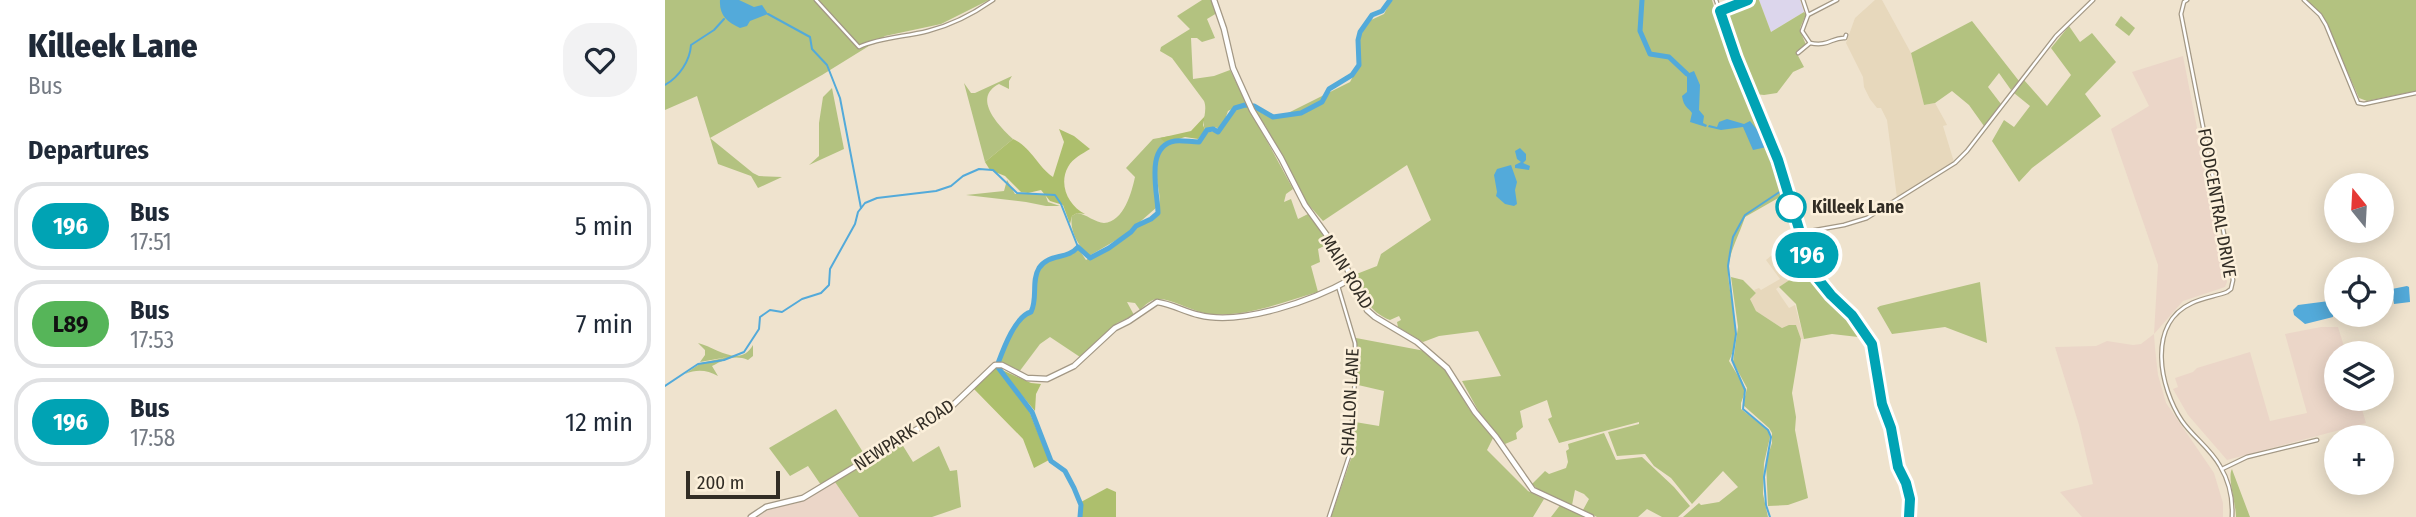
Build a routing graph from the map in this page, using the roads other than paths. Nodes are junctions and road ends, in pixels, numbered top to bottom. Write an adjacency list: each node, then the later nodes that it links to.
1 (816, 0): 2 (street)
2 (993, 0)
3 (1214, 0): 18 (main road, MAIN ROAD)
4 (1716, 0): 11 (street)
5 (1748, 0): 11 (street)
6 (1803, 0): 12 (street)
7 (1837, 0): 12 (street)
8 (2093, 0): 17 (street)
9 (2187, 0): 21 (street, FOODCENTRAL DRIVE)
10 (2304, 0): 16 (street)
11 (1720, 11): 17 (street)
12 (1808, 15): 14 (street)
13 (1846, 35): 14 (street)
14 (1810, 43): 15 (street)
15 (1799, 51)
16 (2416, 93)
17 (1799, 233): 25 (street)
18 (1351, 279): 19 (main road, NEWPARK ROAD); 24 (main road, MAIN ROAD)
19 (1338, 286): 22 (main road, NEWPARK ROAD); 23 (street, SHALLON LANE)
20 (2318, 440): 21 (street)
21 (2222, 469): 26 (street, FOODCENTRAL DRIVE)
22 (751, 517)
23 (1329, 517)
24 (1591, 517)
25 (1909, 517)
26 (2232, 517)

